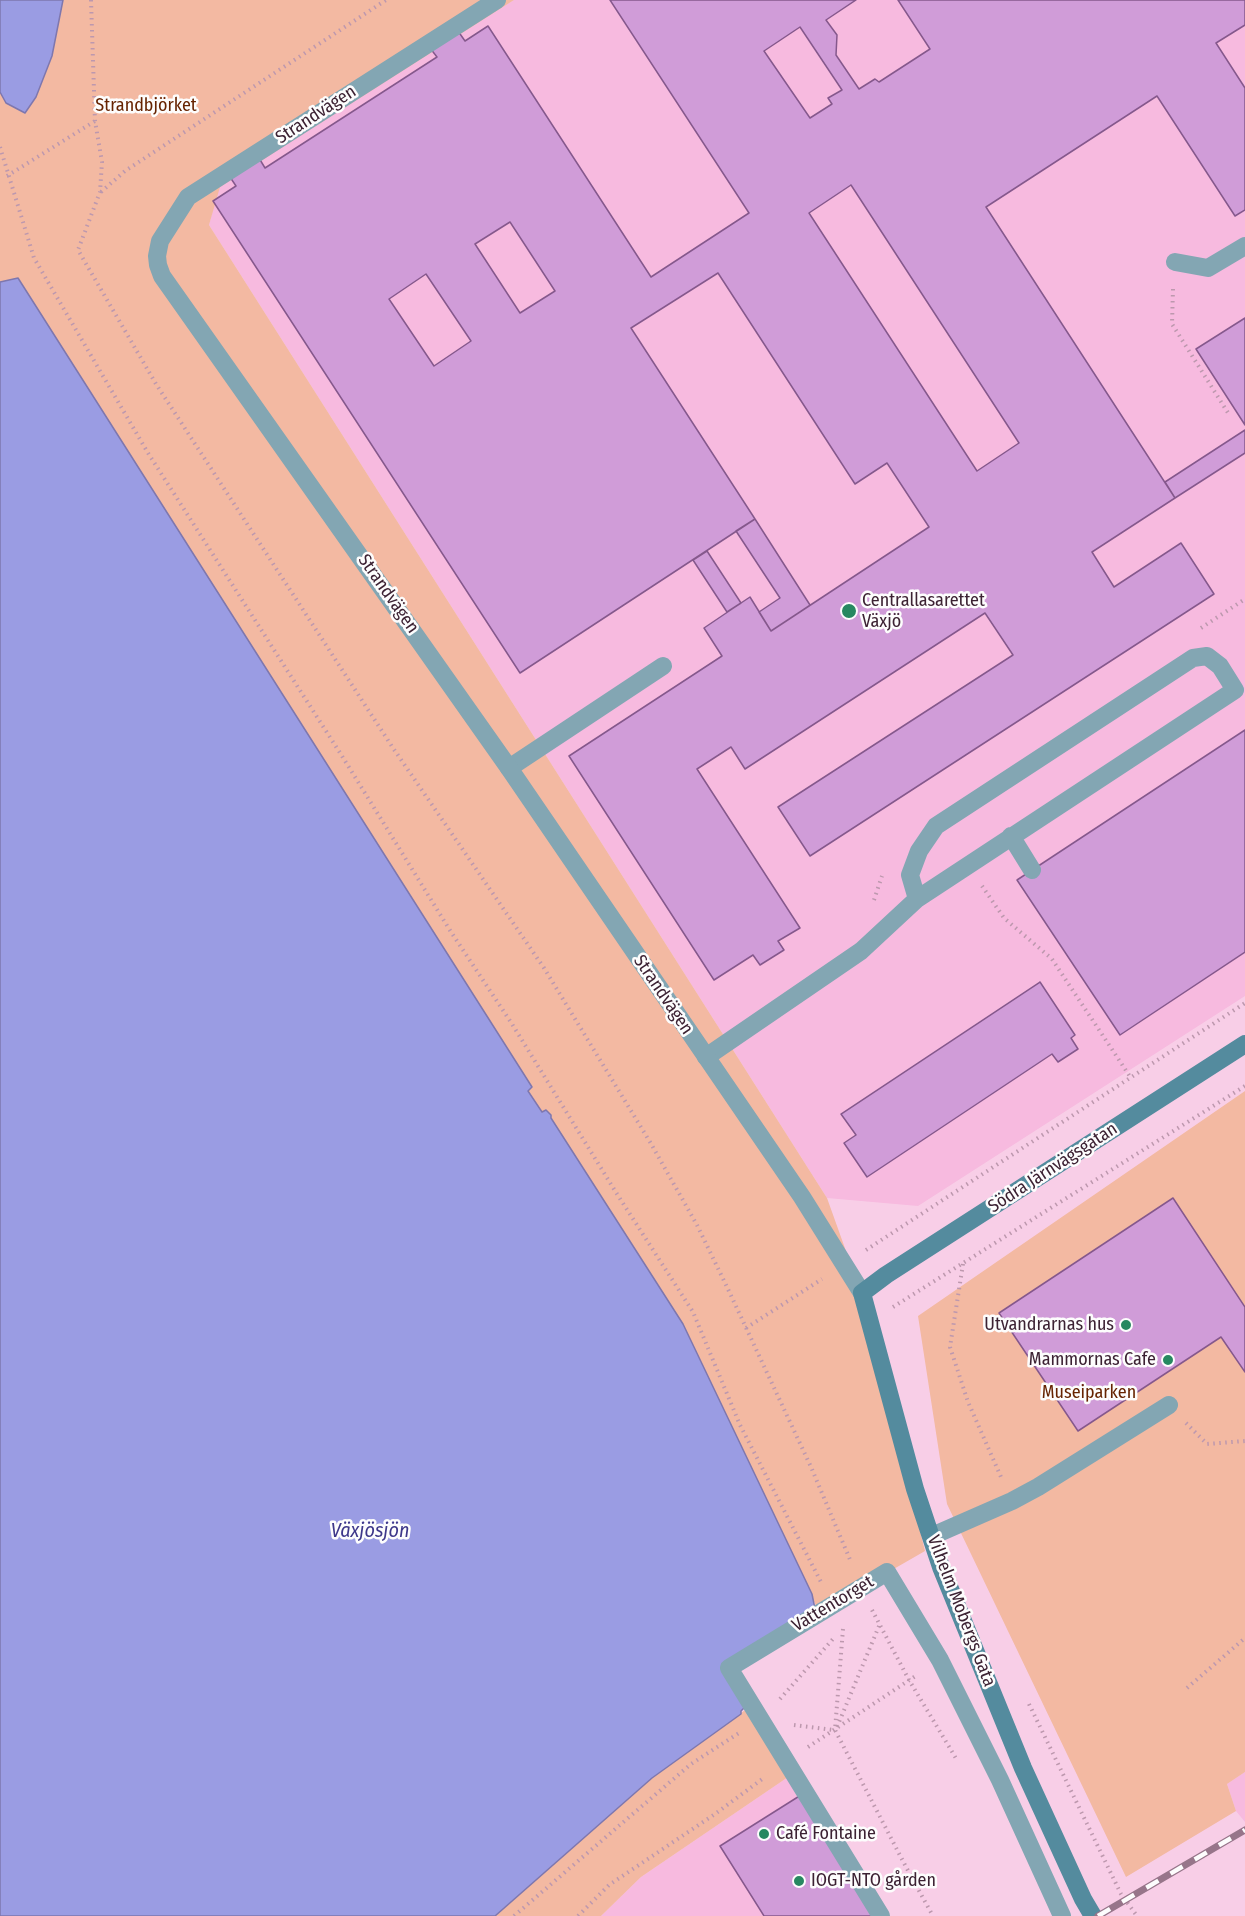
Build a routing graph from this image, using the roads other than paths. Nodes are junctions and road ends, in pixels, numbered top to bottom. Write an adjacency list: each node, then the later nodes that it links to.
1 (497, 0): 5 (street, Strandvägen)
2 (1245, 246): 3 (street)
3 (1175, 262)
4 (663, 666): 5 (street)
5 (509, 768): 10 (street, Strandvägen)
6 (1011, 836): 7 (street); 8 (street); 8 (street)
7 (1032, 870)
8 (917, 899): 10 (street)
9 (1245, 1044): 11 (street, Södra Järnvägsgatan)
10 (705, 1056): 11 (street, Strandvägen)
11 (862, 1293): 13 (street, Vilhelm Mobergs Gata)
12 (1169, 1405): 13 (street)
13 (932, 1536): 16 (street, Vilhelm Mobergs Gata)
14 (881, 1916): 15 (street, Vattentorget)
15 (1062, 1916)
16 (1093, 1916)

